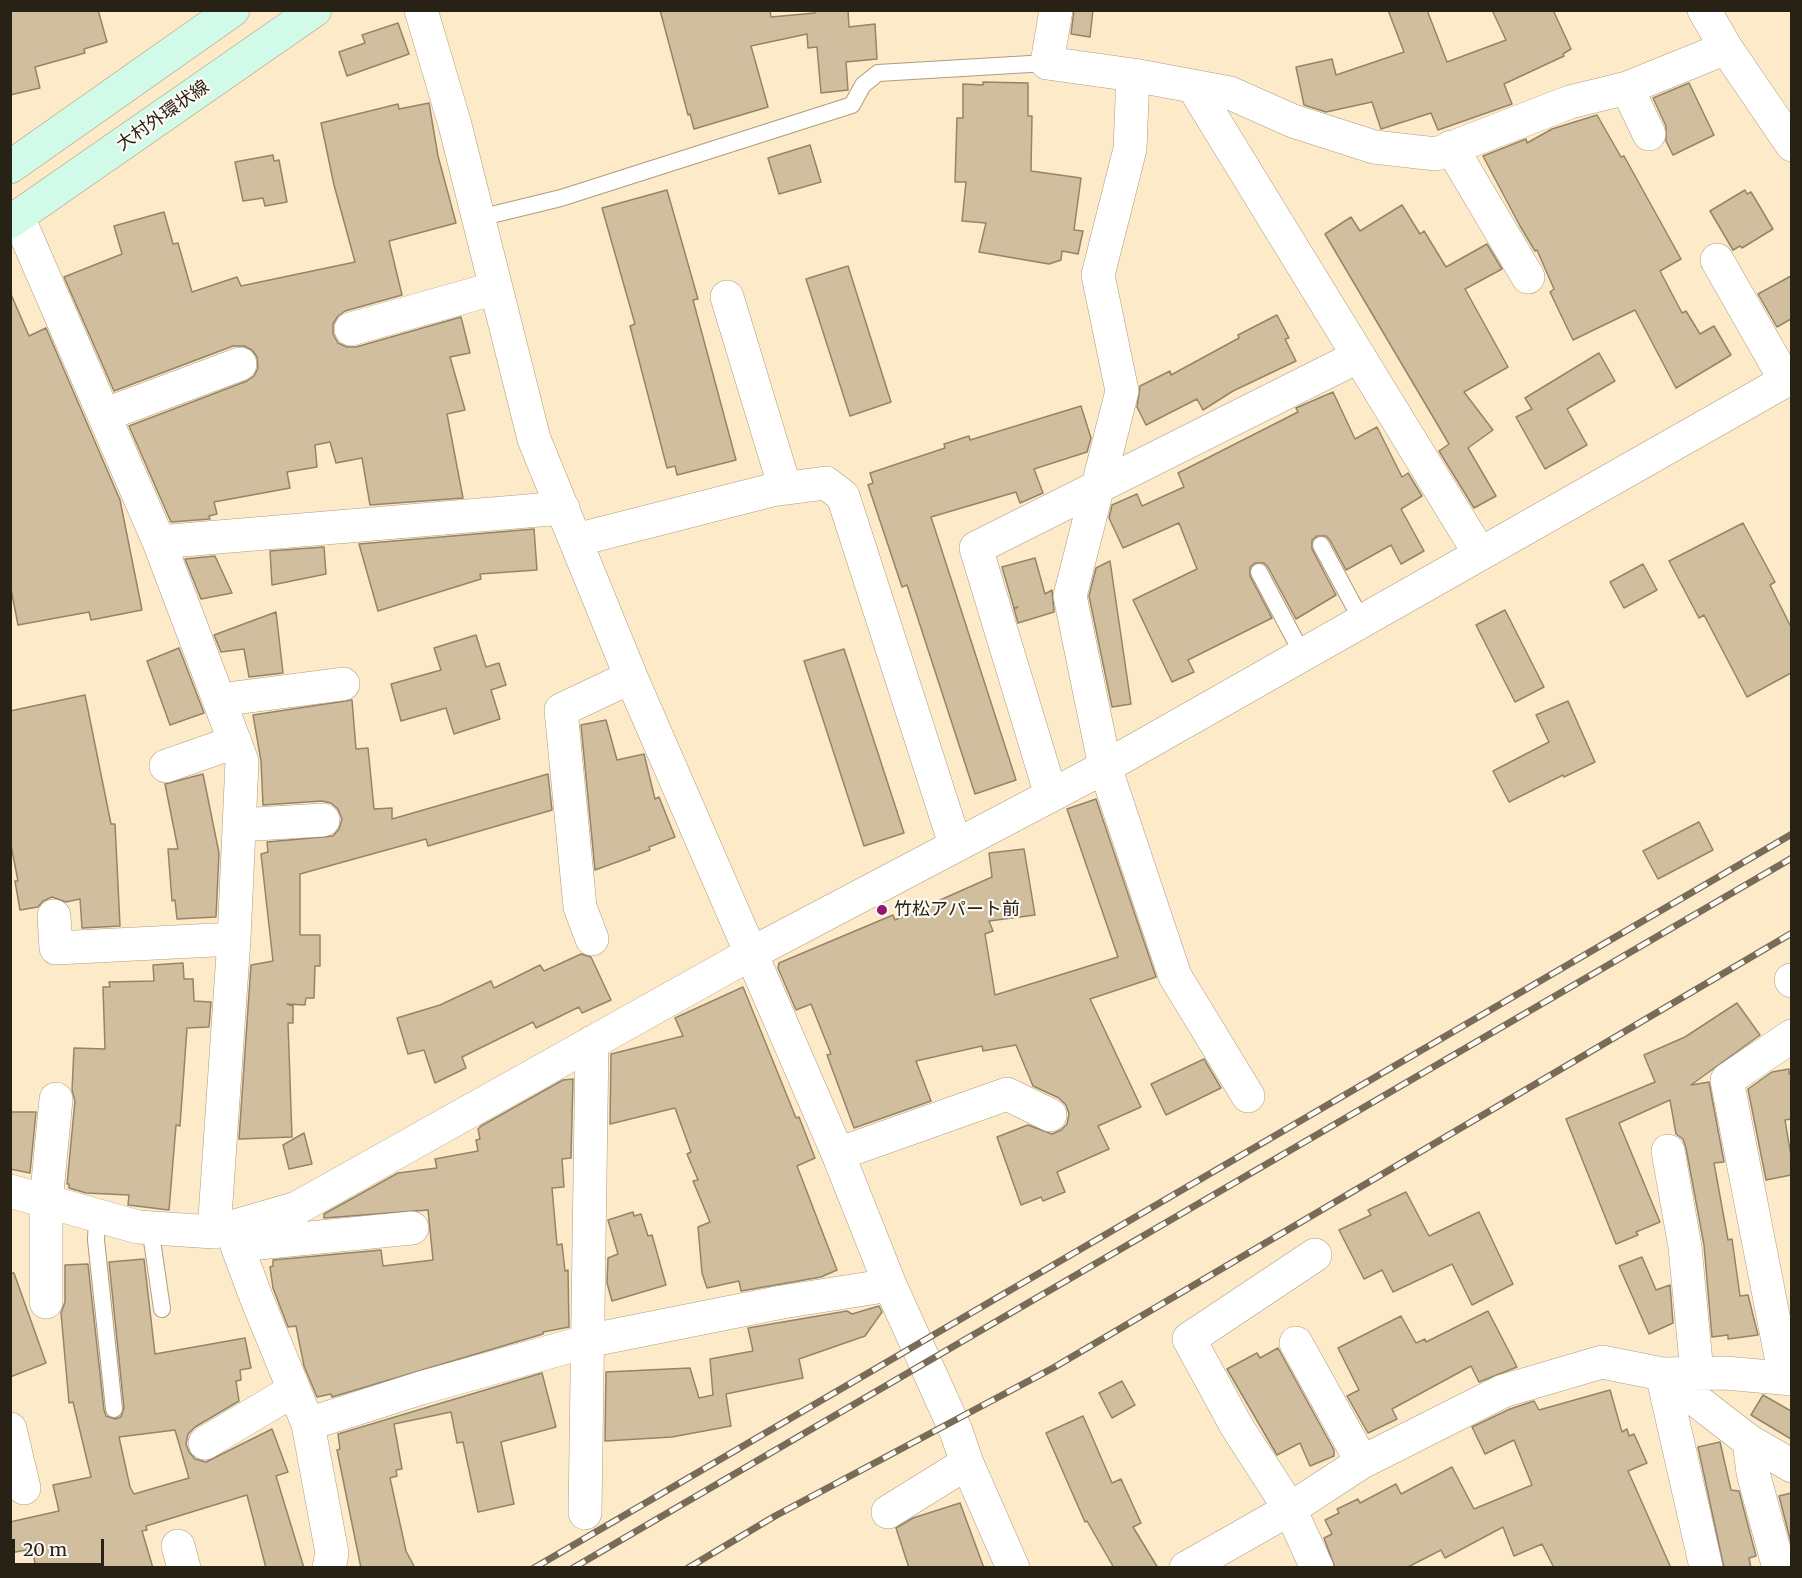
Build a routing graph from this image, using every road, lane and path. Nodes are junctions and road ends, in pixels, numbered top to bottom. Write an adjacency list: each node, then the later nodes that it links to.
1 (233, 10): 14 (main road)
2 (315, 10): 16 (main road, 大村外環状線)
3 (422, 10): 15 (street)
4 (1056, 10): 7 (street)
5 (1704, 10): 6 (street)
6 (1726, 48): 10 (street); 12 (street)
7 (1047, 63): 8 (street); 15 (lane)
8 (1133, 75): 9 (street); 26 (street)
9 (1193, 86): 13 (street); 22 (street)
10 (1627, 88): 11 (street); 13 (street)
11 (1648, 134)
12 (1791, 145)
13 (1451, 147): 18 (street)
14 (10, 167)
15 (479, 218): 19 (street)
16 (14, 220): 25 (street)
17 (1717, 260): 24 (street)
18 (1528, 277)
19 (496, 288): 21 (street); 28 (street)
20 (727, 297): 27 (street)
21 (351, 329)
22 (1359, 356): 26 (street); 32 (street)
23 (240, 364): 25 (street)
24 (1789, 379): 32 (street)
25 (104, 415): 30 (street)
26 (1098, 486): 41 (street); 42 (street)
27 (785, 488): 29 (street); 45 (street)
28 (563, 508): 29 (street); 30 (street)
29 (576, 540): 36 (street)
30 (159, 542): 38 (street)
31 (1321, 545): 34 (lane)
32 (1480, 554): 34 (street)
33 (1259, 572): 35 (lane)
34 (1362, 621): 35 (street)
35 (1303, 654): 41 (street)
36 (631, 676): 48 (street); 49 (street)
37 (343, 684): 38 (street)
38 (219, 700): 39 (street)
39 (235, 742): 40 (street); 44 (street)
40 (166, 766)
41 (1105, 766): 42 (street); 52 (street)
42 (1051, 795): 45 (street)
43 (323, 820): 44 (street)
44 (239, 825): 47 (street)
45 (955, 844): 49 (street)
46 (54, 916): 47 (street)
47 (234, 939): 62 (street)
48 (592, 939)
49 (752, 953): 51 (street); 56 (street)
50 (1791, 1036): 71 (street)
51 (592, 1042): 62 (street); 67 (street)
52 (1248, 1096)
53 (56, 1099): 58 (street)
54 (1050, 1115): 56 (street)
55 (1668, 1151): 69 (street)
56 (838, 1154): 64 (street)
57 (10, 1191): 58 (street)
58 (46, 1202): 59 (street); 65 (street)
59 (97, 1216): 60 (street); 73 (lane)
60 (150, 1227): 62 (street); 66 (lane)
61 (412, 1228): 62 (street)
62 (227, 1235): 72 (street)
63 (1315, 1255): 82 (street)
64 (890, 1285): 67 (street); 79 (street)
65 (46, 1302)
66 (162, 1309)
67 (588, 1341): 74 (street); 84 (street)
68 (1296, 1343): 78 (street)
69 (1697, 1373): 70 (street); 71 (street)
70 (1662, 1374): 76 (street); 78 (street); 85 (street)
71 (1788, 1378)
72 (294, 1390): 74 (street); 77 (street)
73 (114, 1409)
74 (308, 1424): 86 (street)
75 (10, 1429): 81 (street)
76 (1749, 1441): 80 (street); 90 (street)
77 (205, 1443)
78 (1362, 1462): 82 (street)
79 (967, 1463): 83 (street); 87 (street)
80 (1791, 1466)
81 (24, 1488)
82 (1290, 1509): 88 (street); 89 (street)
83 (888, 1512)
84 (585, 1513)
85 (1706, 1567)
86 (329, 1568)
87 (1012, 1568)
88 (1186, 1568)
89 (1317, 1568)
90 (1779, 1568)

